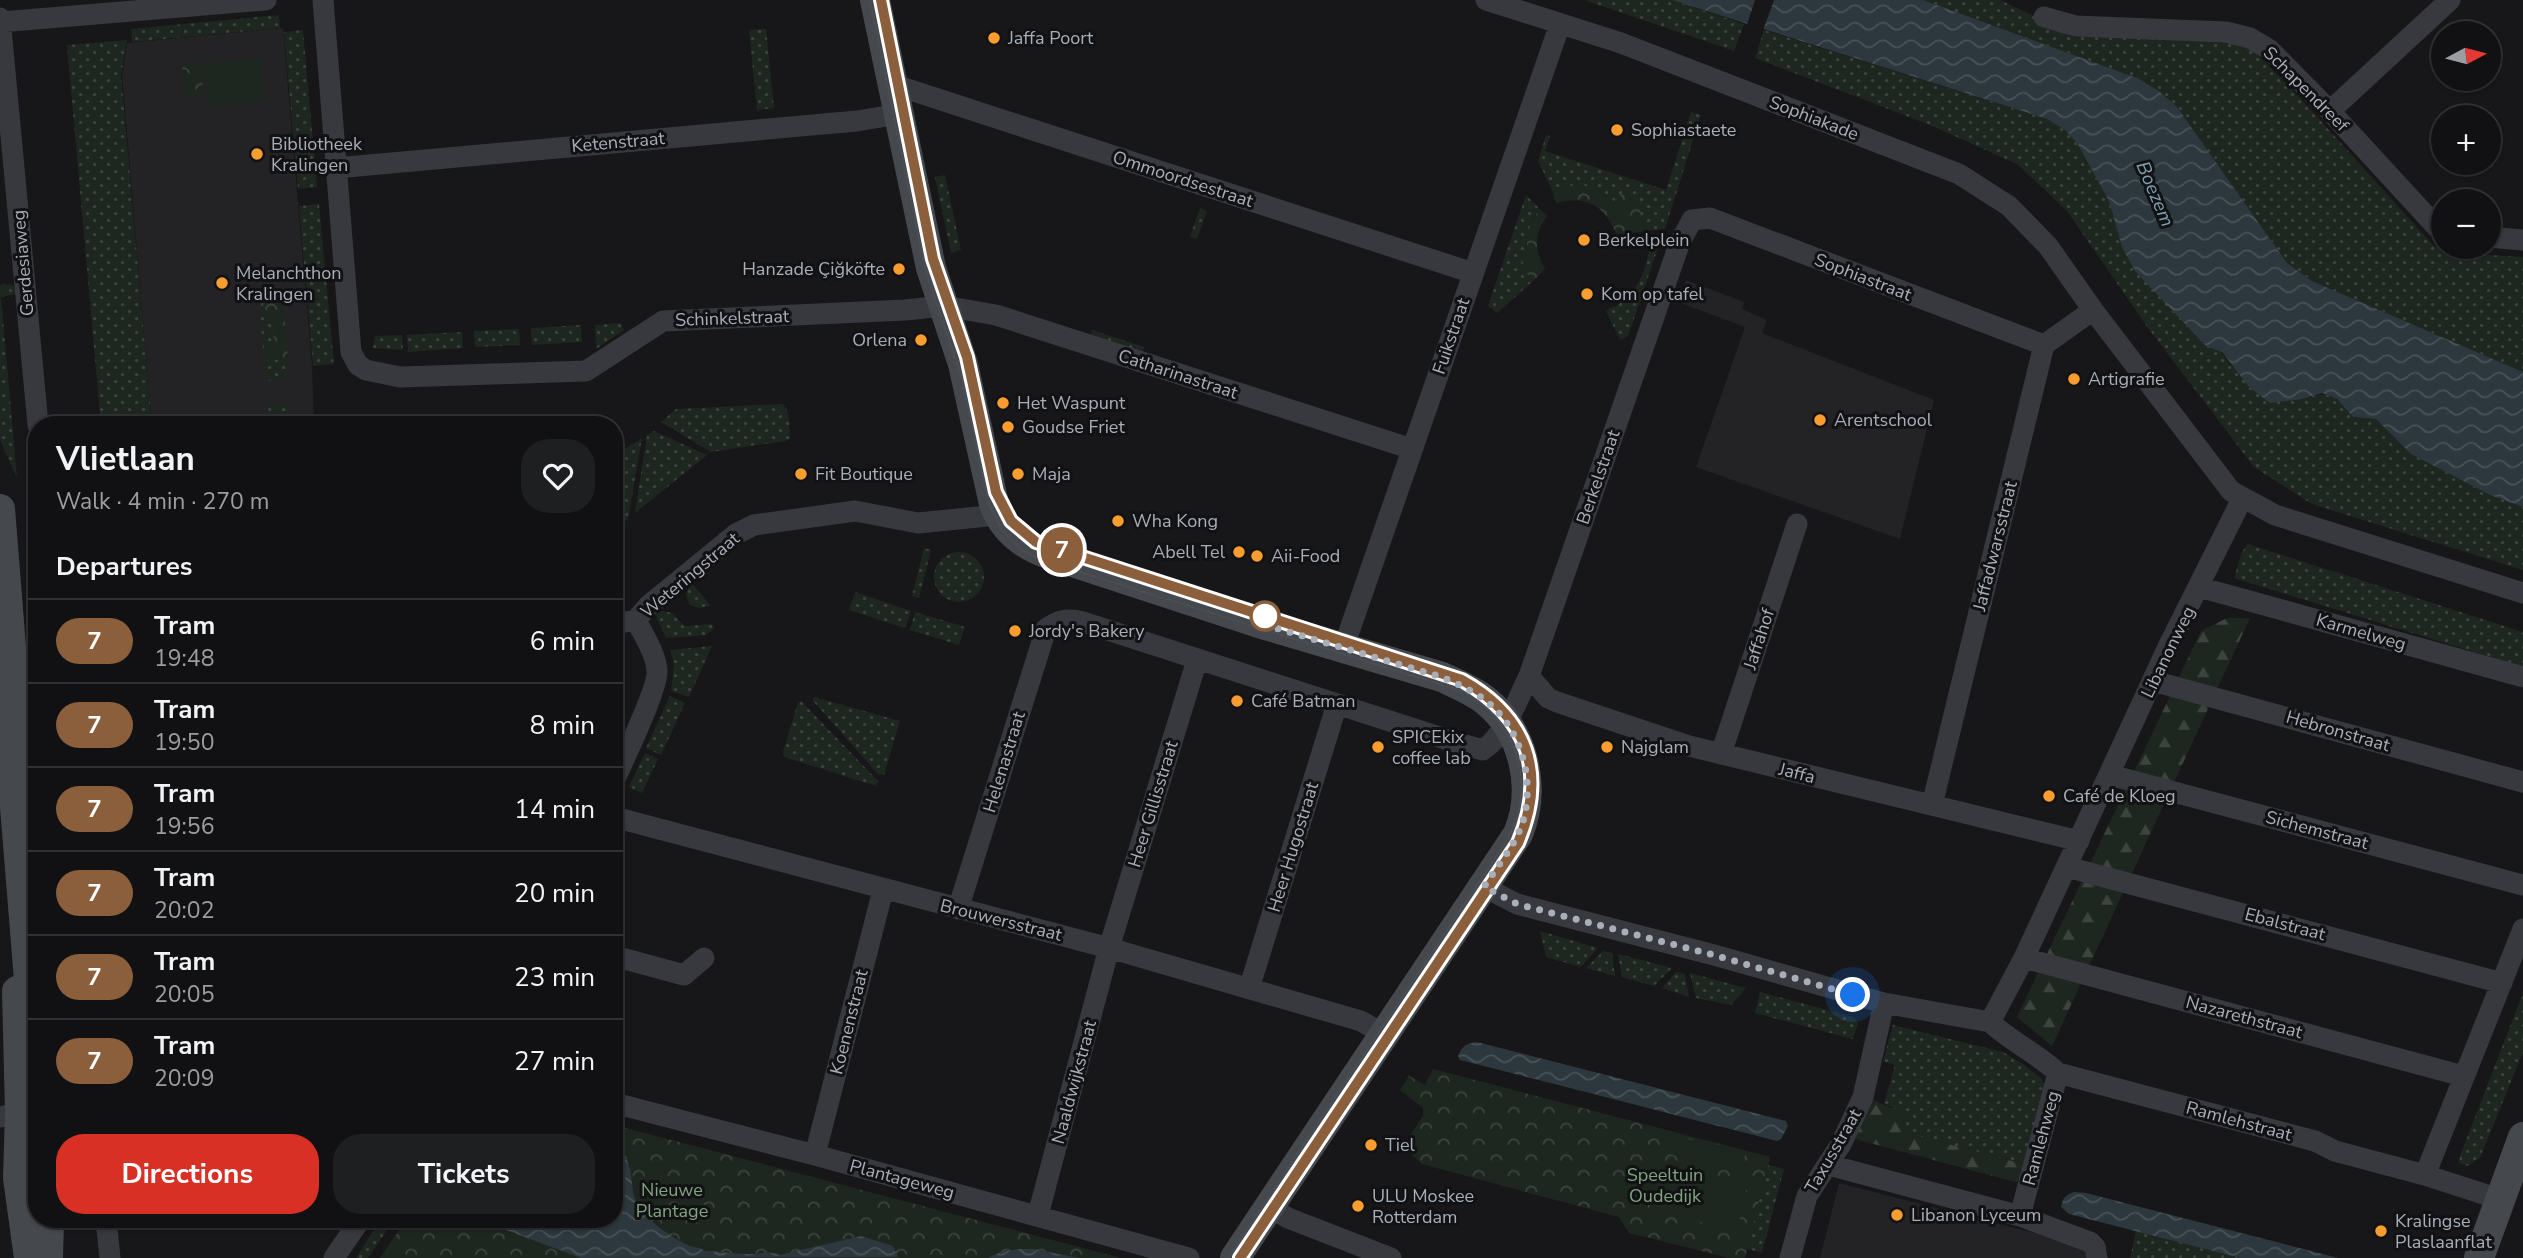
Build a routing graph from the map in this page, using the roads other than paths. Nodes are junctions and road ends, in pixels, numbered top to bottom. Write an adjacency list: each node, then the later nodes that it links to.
1 (266, 0): 7 (street)
2 (323, 0): 12 (street)
3 (876, 0): 9 (street)
4 (1486, 0): 8 (street, Sophiakade)
5 (2450, 0): 10 (street)
6 (2044, 17): 10 (street, Schapendreef)
7 (0, 20): 21 (street, Gerdesiaweg)
8 (1560, 24): 17 (street, Fuikstraat); 19 (street, Sophiakade)
9 (892, 84): 11 (street); 17 (street, Ommoordsestraat)
10 (2330, 111): 13 (street, Schapendreef)
11 (899, 114): 12 (street, Ketenstraat); 18 (street)
12 (336, 168): 18 (street, Schinkelstraat)
13 (2431, 221)
14 (1686, 229): 20 (street, Sophiastraat); 33 (street, Berkelstraat)
15 (2501, 238): 16 (street)
16 (2523, 240)
17 (1473, 273): 22 (street, Fuikstraat)
18 (944, 306): 22 (street, Catharinastraat); 25 (street)
19 (2093, 310): 20 (street); 23 (street)
20 (2045, 345): 44 (street, Jaffadwarsstraat)
21 (37, 416)
22 (1412, 449): 31 (street, Fuikstraat)
23 (2242, 499): 27 (street, Libanonweg); 28 (street)
24 (0, 509): 35 (street)
25 (998, 515): 29 (street, Weteringstraat); 31 (street)
26 (1797, 524): 39 (street, Jaffahof)
27 (2199, 587): 34 (street, Karmelweg); 36 (street, Libanonweg)
28 (2523, 593)
29 (636, 620): 30 (street); 40 (street, Weteringstraat)
30 (623, 622)
31 (1343, 649): 38 (street)
32 (1197, 660): 37 (street); 51 (street, Helenastraat); 53 (street, Heer Gillisstraat)
33 (1529, 676): 38 (street, Berkelstraat); 39 (street, Jaffa)
34 (2523, 677)
35 (16, 679): 57 (street)
36 (2153, 681): 42 (street, Libanonweg); 43 (street, Hebronstraat)
37 (1337, 704): 38 (street); 59 (street, Heer Hugostraat)
38 (1499, 734): 49 (street)
39 (1721, 754): 44 (street, Jaffa)
40 (623, 761)
41 (0, 771): 66 (street)
42 (2110, 775): 46 (street, Libanonweg); 48 (street, Sichemstraat)
43 (2523, 782)
44 (1932, 805): 46 (street, Jaffa)
45 (623, 819): 50 (street, Brouwersstraat)
46 (2079, 841): 47 (street, Libanonweg)
47 (2067, 867): 56 (street, Libanonweg); 58 (street, Ebalstraat)
48 (2523, 885)
49 (1484, 887): 60 (street); 62 (street)
50 (883, 890): 51 (street, Brouwersstraat); 68 (street, Koenenstraat)
51 (958, 909): 53 (street, Brouwersstraat)
52 (2523, 929): 58 (street)
53 (1109, 948): 59 (street, Brouwersstraat); 73 (street, Naaldwijkstraat)
54 (623, 958): 55 (street)
55 (704, 958)
56 (2024, 958): 61 (street, Libanonweg); 64 (street, Nazarethstraat)
57 (28, 968)
58 (2502, 983): 64 (street)
59 (1248, 989): 62 (street, Brouwersstraat)
60 (1884, 1003): 61 (street); 69 (street, Taxusstraat)
61 (1990, 1022): 63 (street, Ramlehstraat)
62 (1384, 1034): 72 (street)
63 (2058, 1073): 70 (street, Ramlehstraat); 74 (street, Ramlehweg)
64 (2463, 1076): 70 (street)
65 (623, 1105): 68 (street, Plantageweg)
66 (19, 1112): 78 (street)
67 (2523, 1137): 71 (street)
68 (815, 1155): 73 (street, Plantageweg)
69 (1829, 1165): 74 (street); 85 (street, Taxusstraat)
70 (2425, 1175): 71 (street, Ramlehstraat)
71 (2491, 1196): 87 (street)
72 (1268, 1206): 83 (street); 84 (street)
73 (1038, 1216): 82 (street, Plantageweg)
74 (2020, 1216): 86 (street)
75 (49, 1228): 79 (street)
76 (107, 1228): 80 (street)
77 (355, 1228): 81 (street)
78 (29, 1258)
79 (48, 1258)
80 (110, 1258)
81 (334, 1258)
82 (1189, 1258)
83 (1235, 1258)
84 (1391, 1258)
85 (1790, 1258)
86 (2097, 1258)
87 (2479, 1258)

